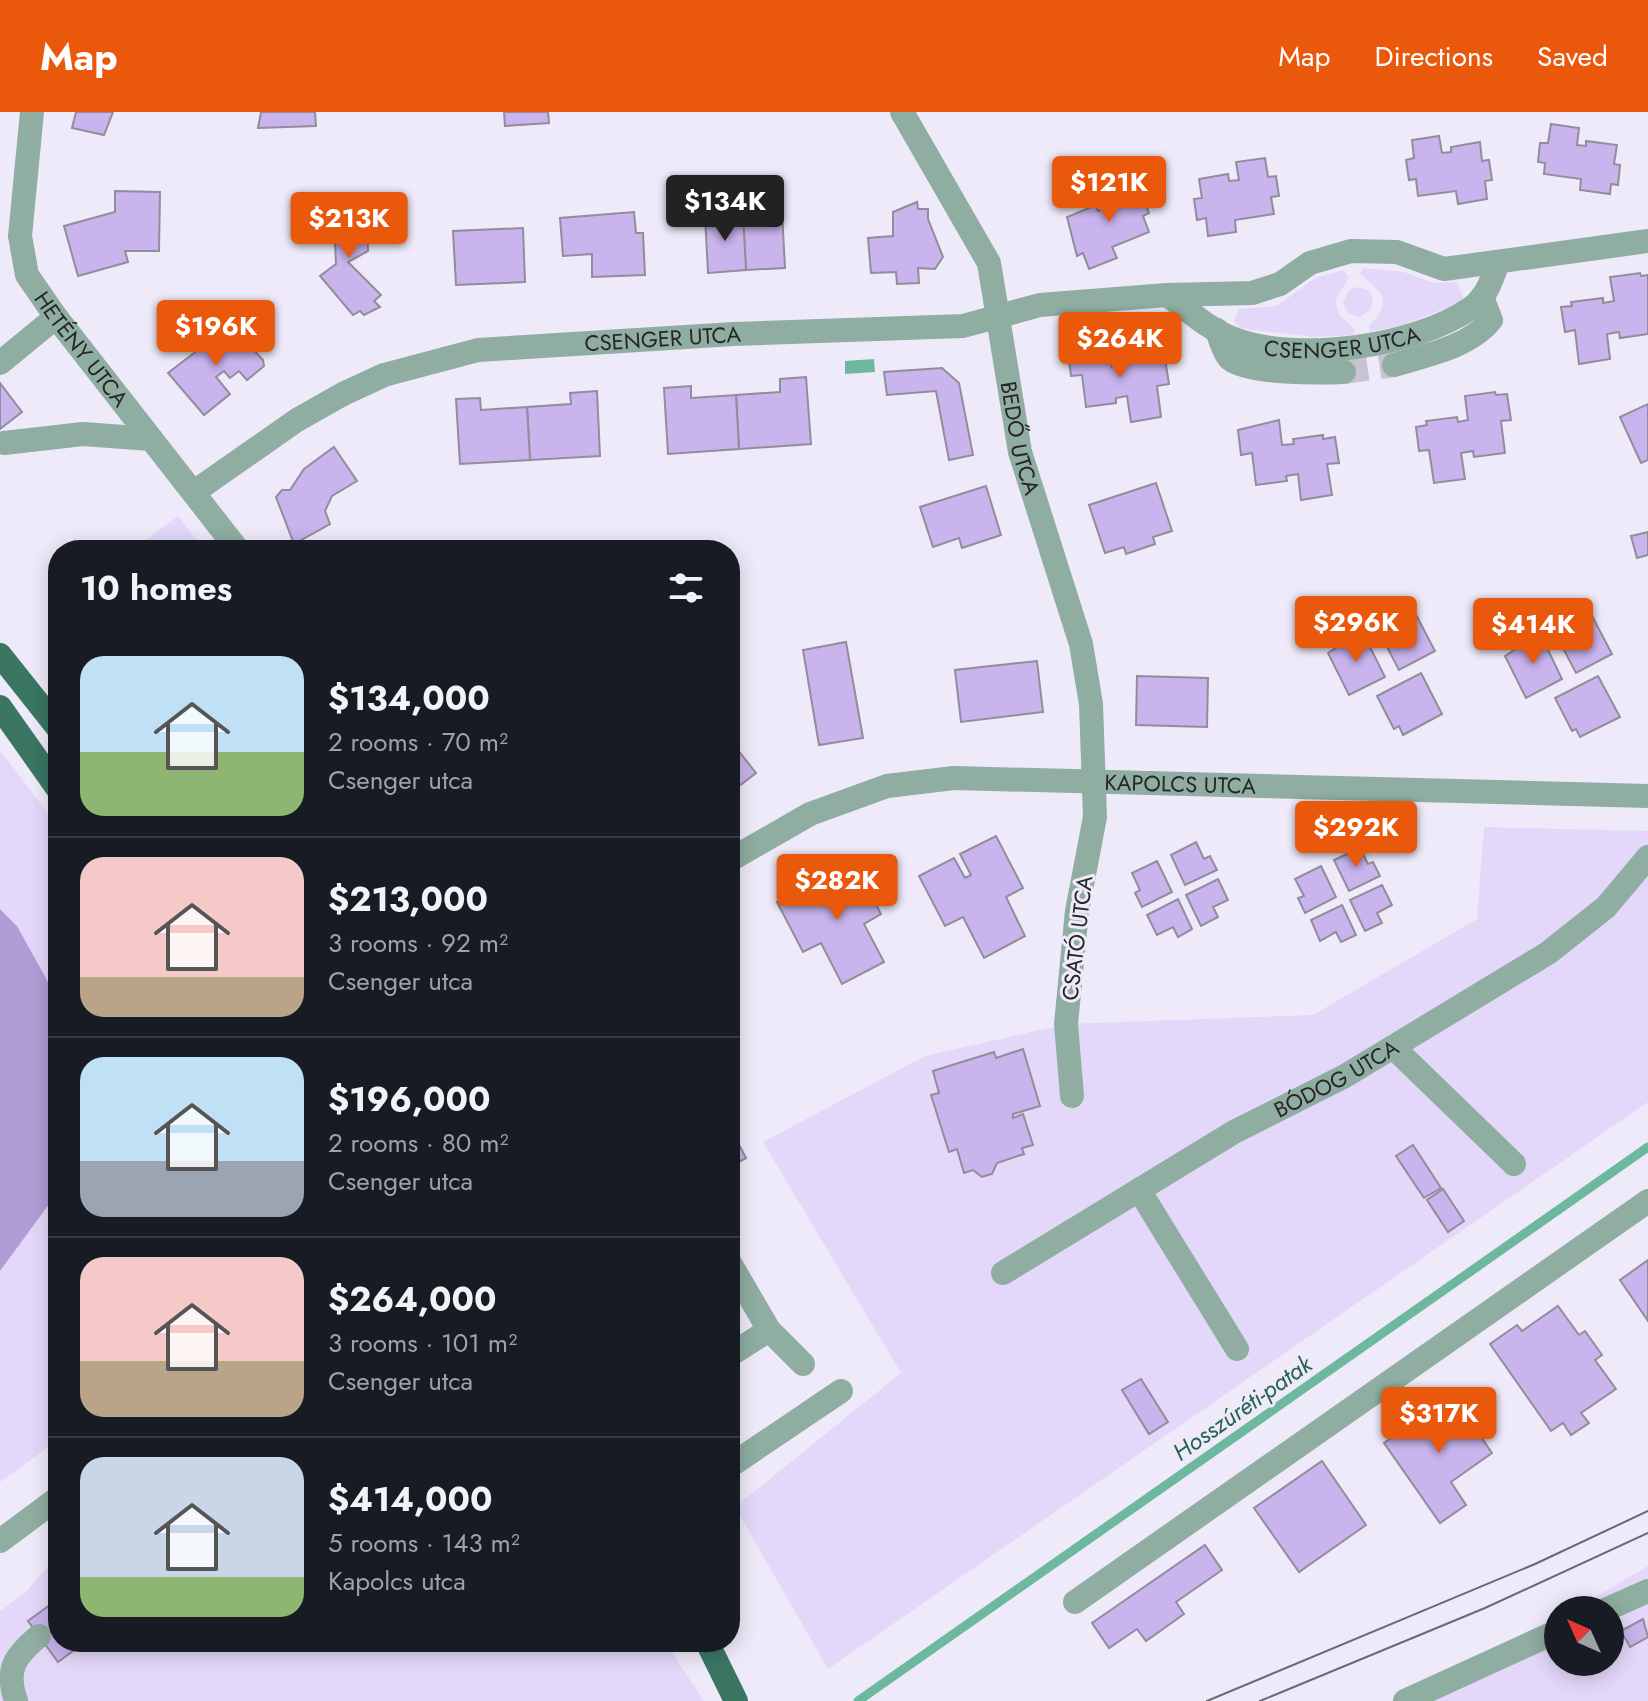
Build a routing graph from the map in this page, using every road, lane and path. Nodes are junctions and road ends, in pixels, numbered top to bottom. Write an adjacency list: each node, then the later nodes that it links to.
1 (32, 112): 3 (street, HETÉNY UTCA)
2 (902, 112): 9 (street, BEDŐ UTCA)
3 (20, 231): 5 (street); 10 (street, HETÉNY UTCA)
4 (1648, 241): 6 (street, CSENGER UTCA)
5 (0, 247)
6 (1498, 262): 7 (street, CSENGER UTCA); 8 (street)
7 (1167, 295): 9 (street, CSENGER UTCA); 11 (street, CSENGER UTCA)
8 (1482, 297): 11 (street, CSENGER UTCA); 13 (street)
9 (999, 316): 17 (street, CSENGER UTCA); 23 (street, BEDŐ UTCA)
10 (56, 317): 12 (street); 15 (street, HETÉNY UTCA)
11 (1217, 330): 14 (street)
12 (0, 363)
13 (1394, 365)
14 (1344, 372)
15 (151, 439): 16 (street); 17 (street, HETÉNY UTCA)
16 (1, 446)
17 (194, 492): 18 (street, HETÉNY UTCA)
18 (230, 540)
19 (2, 654): 21 (main road)
20 (0, 707): 22 (main road)
21 (48, 715)
22 (48, 775)
23 (1096, 781): 24 (street, KAPOLCS UTCA); 25 (street, KAPOLCS UTCA); 28 (street, CSATÓ UTCA)
24 (1648, 796)
25 (740, 854)
26 (1648, 857): 27 (street, BÓDOG UTCA)
27 (1393, 1047): 29 (street); 30 (street, BÓDOG UTCA)
28 (1072, 1096)
29 (1514, 1164)
30 (1139, 1190): 32 (street, BÓDOG UTCA); 36 (street)
31 (1648, 1201): 43 (street)
32 (1003, 1273)
33 (740, 1295): 34 (street)
34 (769, 1330): 35 (street); 37 (street)
35 (740, 1349)
36 (1237, 1349)
37 (803, 1364)
38 (841, 1391): 39 (street)
39 (740, 1459)
40 (48, 1505): 41 (street)
41 (0, 1541)
42 (1648, 1591): 44 (street)
43 (1075, 1602)
44 (1624, 1602)
45 (39, 1636): 48 (street)
46 (1544, 1637): 50 (street)
47 (712, 1652): 49 (main road)
48 (16, 1701)
49 (736, 1701)
50 (1405, 1701)

